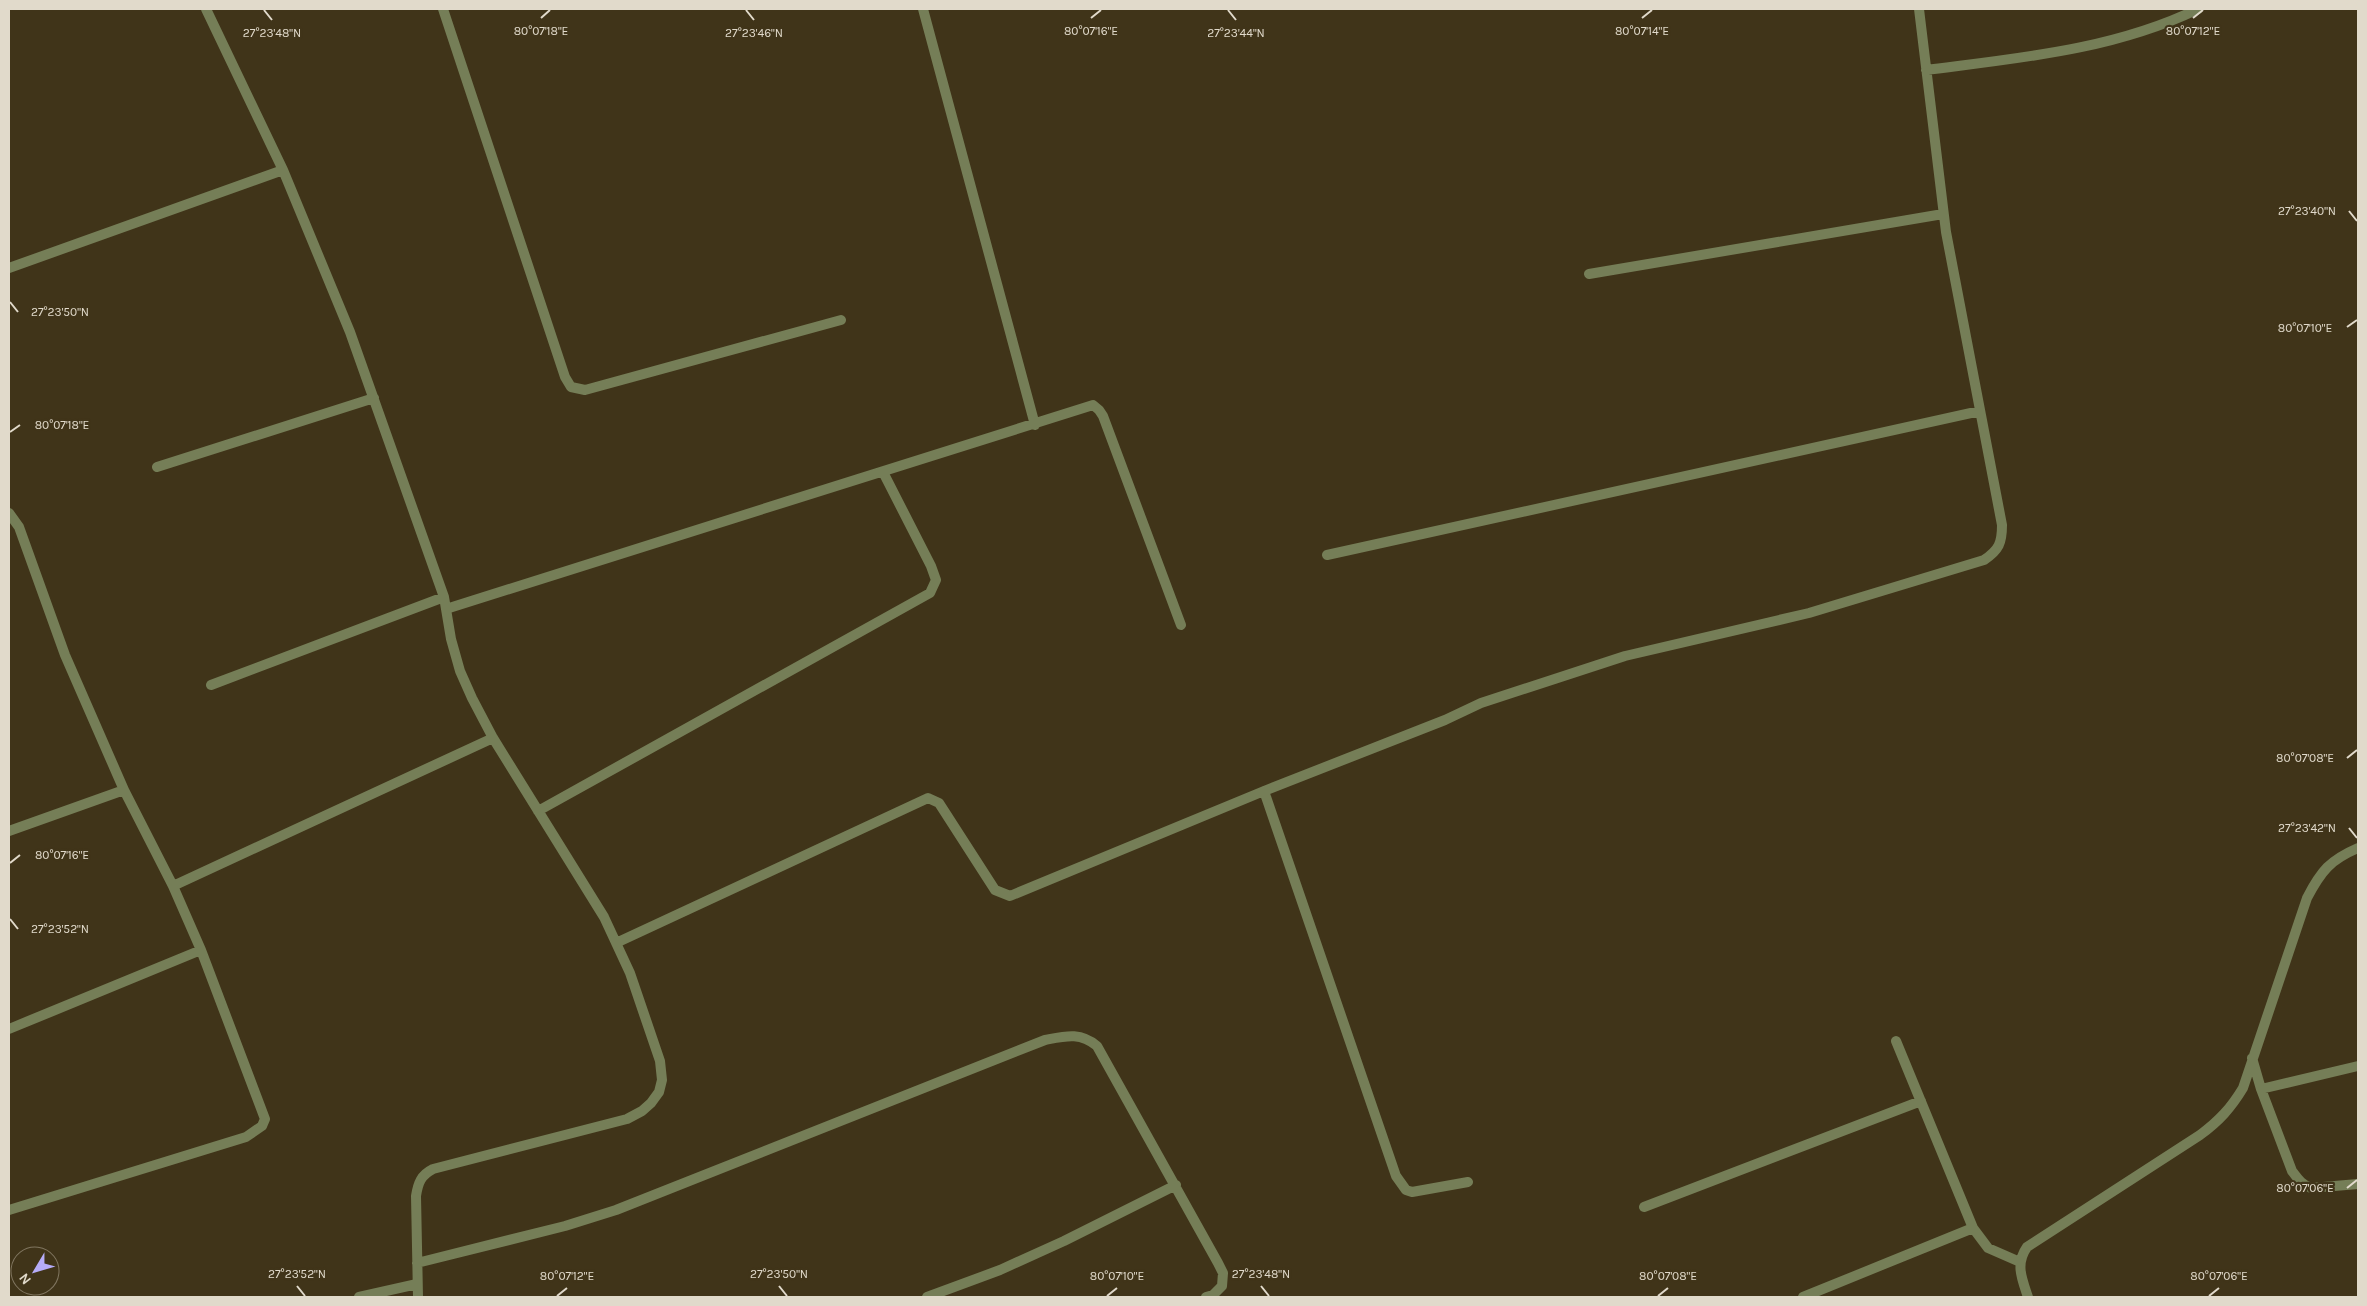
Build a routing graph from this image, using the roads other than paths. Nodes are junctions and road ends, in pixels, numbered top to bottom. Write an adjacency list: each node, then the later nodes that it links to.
1 (206, 9): 7 (street)
2 (444, 9): 11 (street)
3 (923, 9): 14 (street)
4 (1919, 9): 6 (street)
5 (2198, 9): 6 (street)
6 (1926, 70): 8 (street)
7 (283, 170): 9 (street); 12 (street)
8 (1944, 214): 10 (street); 13 (street)
9 (9, 268)
10 (1589, 274)
11 (841, 320)
12 (374, 398): 15 (street); 19 (street)
13 (1980, 411): 18 (street); 25 (street)
14 (1035, 425): 16 (street); 21 (street)
15 (157, 467)
16 (882, 472): 20 (street); 26 (street)
17 (9, 513): 24 (street)
18 (1327, 555)
19 (444, 597): 20 (street); 22 (street)
20 (446, 609): 23 (street)
21 (1181, 625)
22 (211, 685)
23 (492, 738): 26 (street); 29 (street)
24 (124, 790): 27 (street); 29 (street)
25 (1264, 791): 30 (street); 38 (street)
26 (538, 812): 30 (street)
27 (9, 831)
28 (2358, 848): 34 (street)
29 (173, 886): 31 (street)
30 (616, 943): 44 (street)
31 (201, 950): 32 (street); 42 (street)
32 (9, 1029)
33 (1896, 1040): 37 (street)
34 (2252, 1058): 36 (street); 45 (street)
35 (2358, 1066): 36 (street)
36 (2261, 1089): 39 (street)
37 (1921, 1102): 41 (street); 43 (street)
38 (1468, 1182)
39 (2358, 1184)
40 (1176, 1185): 44 (street); 49 (street); 50 (street)
41 (1644, 1207)
42 (9, 1210)
43 (1973, 1228): 45 (street); 51 (street)
44 (417, 1262): 46 (street)
45 (2020, 1262): 52 (street)
46 (417, 1284): 47 (street); 48 (street)
47 (359, 1297)
48 (418, 1297)
49 (927, 1297)
50 (1206, 1297)
51 (1803, 1297)
52 (2028, 1297)

